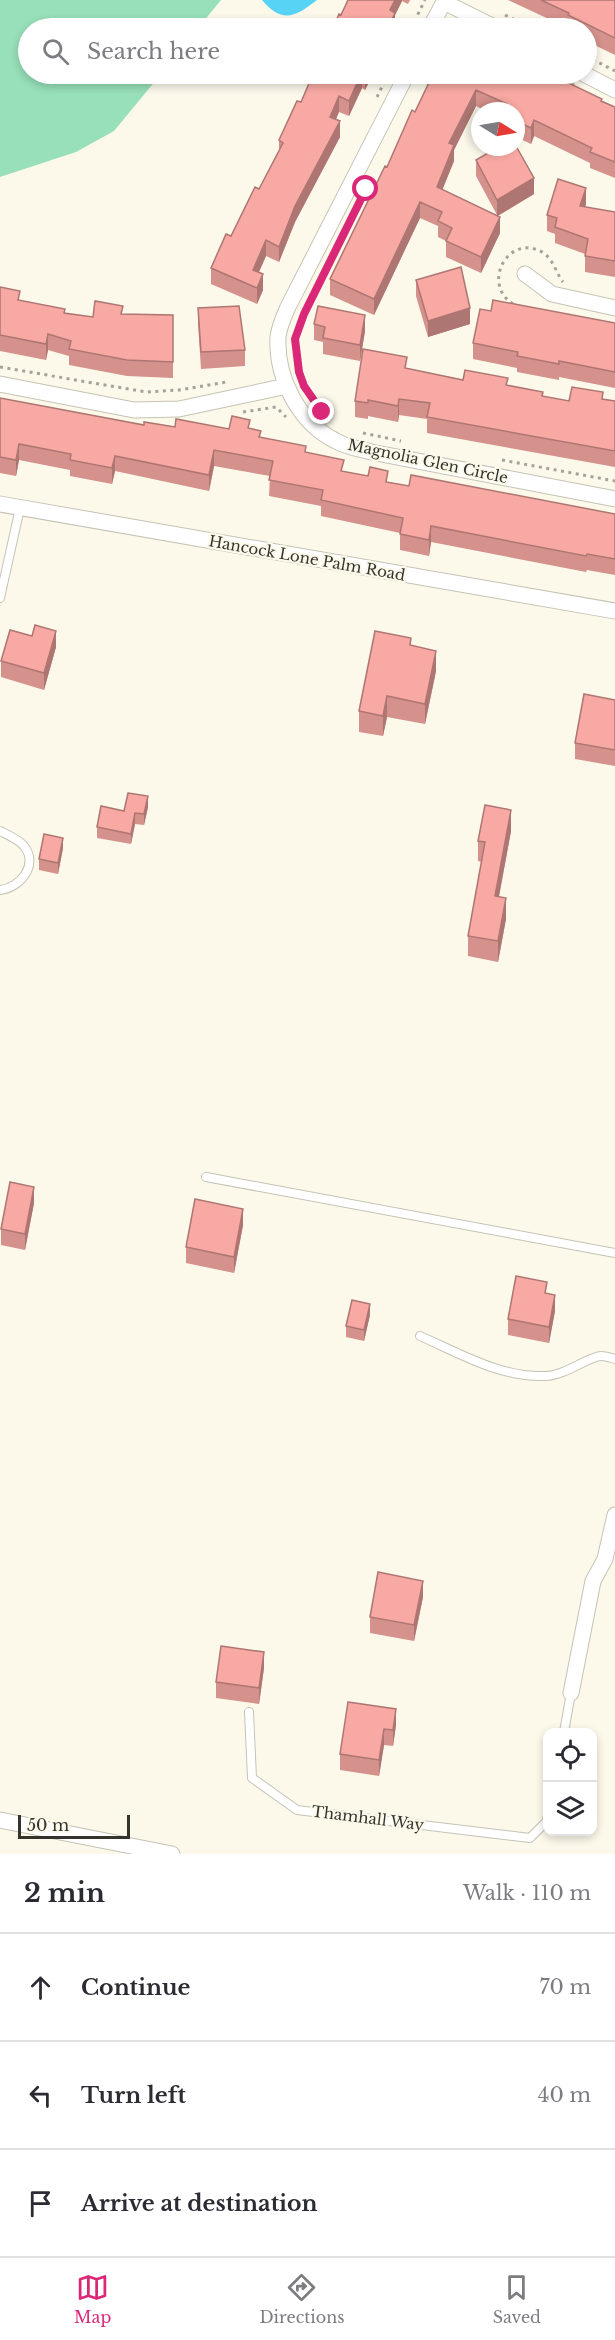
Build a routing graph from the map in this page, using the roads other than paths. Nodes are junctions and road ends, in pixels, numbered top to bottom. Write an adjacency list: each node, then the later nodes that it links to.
1 (444, 1): 2 (street); 3 (street)
2 (435, 18)
3 (477, 18)
4 (597, 81): 6 (street)
5 (402, 84): 10 (street, Magnolia Glen Circle)
6 (615, 90)
7 (525, 274): 8 (street)
8 (615, 308)
9 (0, 384): 10 (street)
10 (286, 386): 11 (street, Magnolia Glen Circle)
11 (615, 499)
12 (0, 504): 13 (street, Hancock Lone Palm Road)
13 (20, 508): 14 (lane); 15 (street, Hancock Lone Palm Road)
14 (0, 598)
15 (615, 611)
16 (0, 831): 17 (lane)
17 (0, 890)
18 (206, 1177): 19 (lane)
19 (615, 1253)
20 (420, 1336): 21 (lane)
21 (615, 1359)
22 (615, 1515): 23 (street)
23 (571, 1693): 25 (lane)
24 (249, 1712): 27 (lane, Thamhall Way)
25 (565, 1728)
26 (0, 1820): 28 (street)
27 (543, 1825)
28 (172, 1854)

